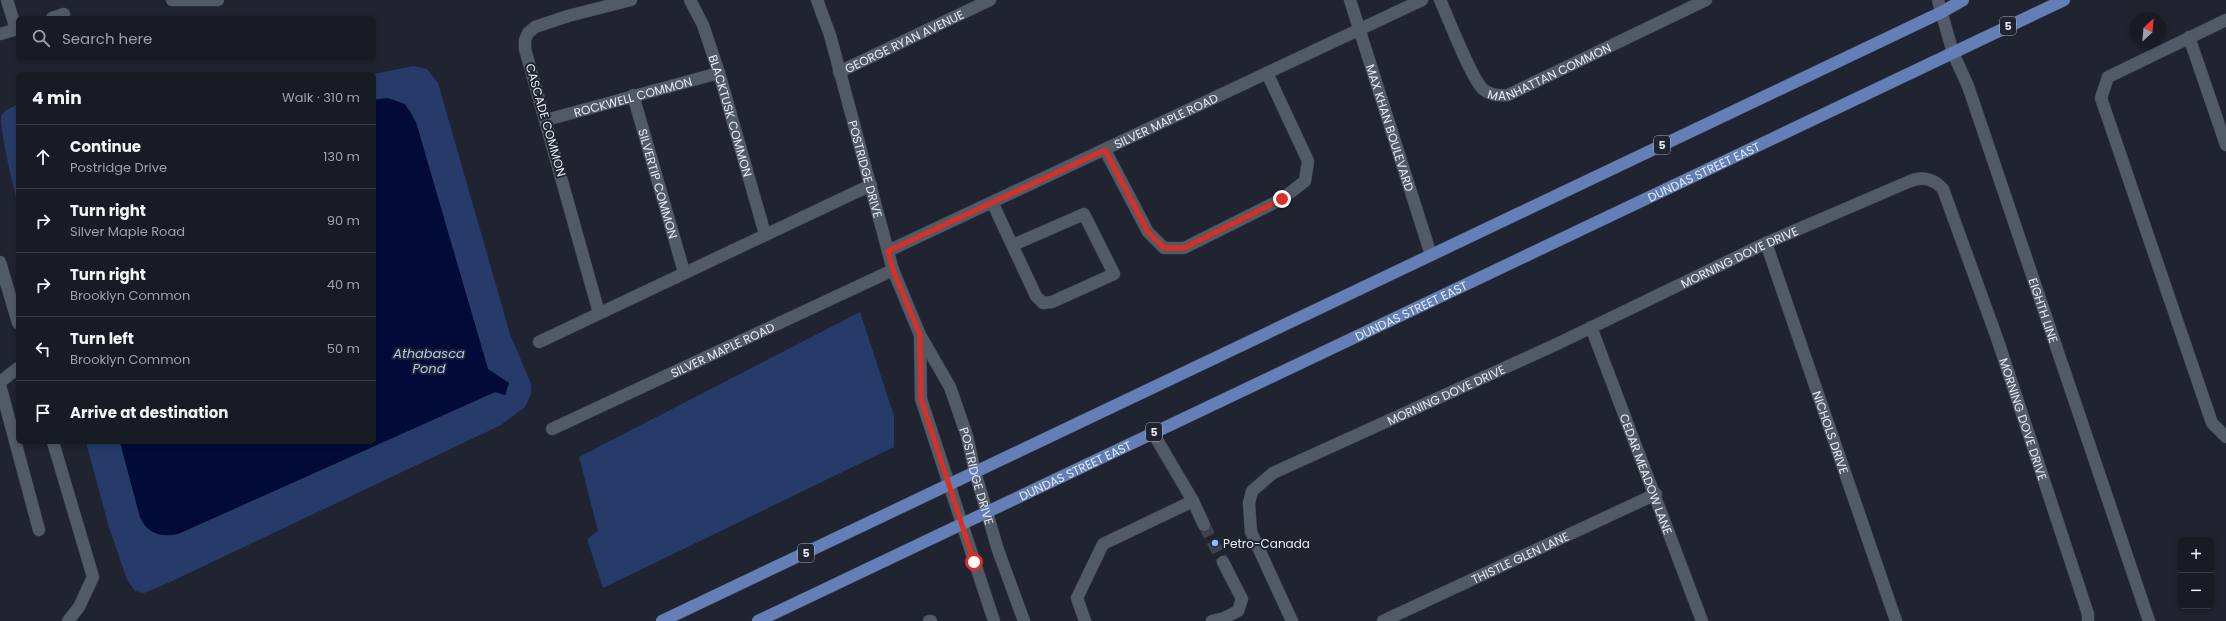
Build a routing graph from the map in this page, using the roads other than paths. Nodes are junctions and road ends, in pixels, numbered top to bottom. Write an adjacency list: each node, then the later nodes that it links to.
1 (7, 0): 19 (street)
2 (172, 0): 3 (street)
3 (218, 0)
4 (631, 0): 29 (street, CASCADE COMMON)
5 (690, 0): 26 (street, BLACKTUSK COMMON)
6 (817, 0): 25 (street, POSTRIDGE DRIVE)
7 (990, 0): 25 (street, GEORGE RYAN AVENUE)
8 (1350, 0): 21 (street, MAX KHAN BOULEVARD)
9 (1422, 0): 21 (street, SILVER MAPLE ROAD)
10 (1440, 0): 11 (street, MANHATTAN COMMON)
11 (1706, 0)
12 (1938, 0): 15 (street, EIGHTH LINE)
13 (1963, 0): 15 (main road, 5)
14 (2064, 0): 24 (main road, DUNDAS STREET EAST / 5)
15 (1942, 12): 24 (street, EIGHTH LINE); 38 (main road, 5)
16 (64, 14): 17 (street)
17 (58, 16)
18 (2226, 20): 23 (street)
19 (16, 26)
20 (16, 29): 22 (street)
21 (1360, 29): 27 (street, SILVER MAPLE ROAD); 38 (street, MAX KHAN BOULEVARD)
22 (0, 34)
23 (2189, 37): 30 (street); 51 (street)
24 (1953, 53): 50 (main road, DUNDAS STREET EAST / 5); 76 (street, EIGHTH LINE)
25 (839, 72): 32 (street, POSTRIDGE DRIVE)
26 (719, 73): 28 (street, ROCKWELL COMMON); 34 (street, BLACKTUSK COMMON)
27 (1267, 73): 31 (street, SILVER MAPLE ROAD); 31 (street)
28 (633, 95): 29 (street, ROCKWELL COMMON); 41 (street, SILVERTIP COMMON)
29 (546, 120): 42 (street, CASCADE COMMON)
30 (2226, 145)
31 (1105, 150): 33 (street, SILVER MAPLE ROAD)
32 (871, 185): 34 (street); 37 (street, POSTRIDGE DRIVE)
33 (993, 204): 36 (street); 37 (street, SILVER MAPLE ROAD)
34 (766, 234): 41 (street)
35 (1766, 243): 44 (street, MORNING DOVE DRIVE); 74 (street, NICHOLS DRIVE); 75 (street, MORNING DOVE DRIVE)
36 (1013, 245): 36 (street)
37 (888, 251): 40 (street, POSTRIDGE DRIVE)
38 (1431, 255): 55 (main road, 5)
39 (0, 262): 43 (street)
40 (893, 270): 45 (street, POSTRIDGE DRIVE); 49 (street, SILVER MAPLE ROAD)
41 (684, 272): 42 (street)
42 (599, 313): 46 (street)
43 (16, 316)
44 (1591, 327): 57 (street, CEDAR MEADOW LANE); 71 (street, MORNING DOVE DRIVE)
45 (920, 335): 55 (street, POSTRIDGE DRIVE); 56 (street, POSTRIDGE DRIVE)
46 (539, 342)
47 (16, 370): 48 (street)
48 (0, 384): 52 (street)
49 (552, 429)
50 (1153, 433): 58 (street); 59 (main road, DUNDAS STREET EAST / 5)
51 (2226, 437)
52 (16, 442)
53 (16, 444): 62 (street)
54 (54, 444): 64 (street)
55 (975, 472): 56 (main road, 5); 59 (street, POSTRIDGE DRIVE)
56 (949, 485): 60 (street, POSTRIDGE DRIVE); 65 (main road, 5)
57 (1656, 494): 72 (street, THISTLE GLEN LANE); 73 (street, CEDAR MEADOW LANE)
58 (1193, 501): 61 (street); 69 (street)
59 (988, 511): 60 (main road, DUNDAS STREET EAST / 5); 68 (street, POSTRIDGE DRIVE)
60 (962, 524): 66 (main road, DUNDAS STREET EAST / 5); 67 (street, POSTRIDGE DRIVE)
61 (1204, 525)
62 (40, 530)
63 (1223, 562): 70 (street)
64 (68, 621)
65 (662, 621)
66 (758, 621)
67 (994, 621)
68 (1024, 621)
69 (1085, 621)
70 (1212, 621)
71 (1292, 621)
72 (1383, 621)
73 (1702, 621)
74 (1896, 621)
75 (2088, 621)
76 (2149, 621)

